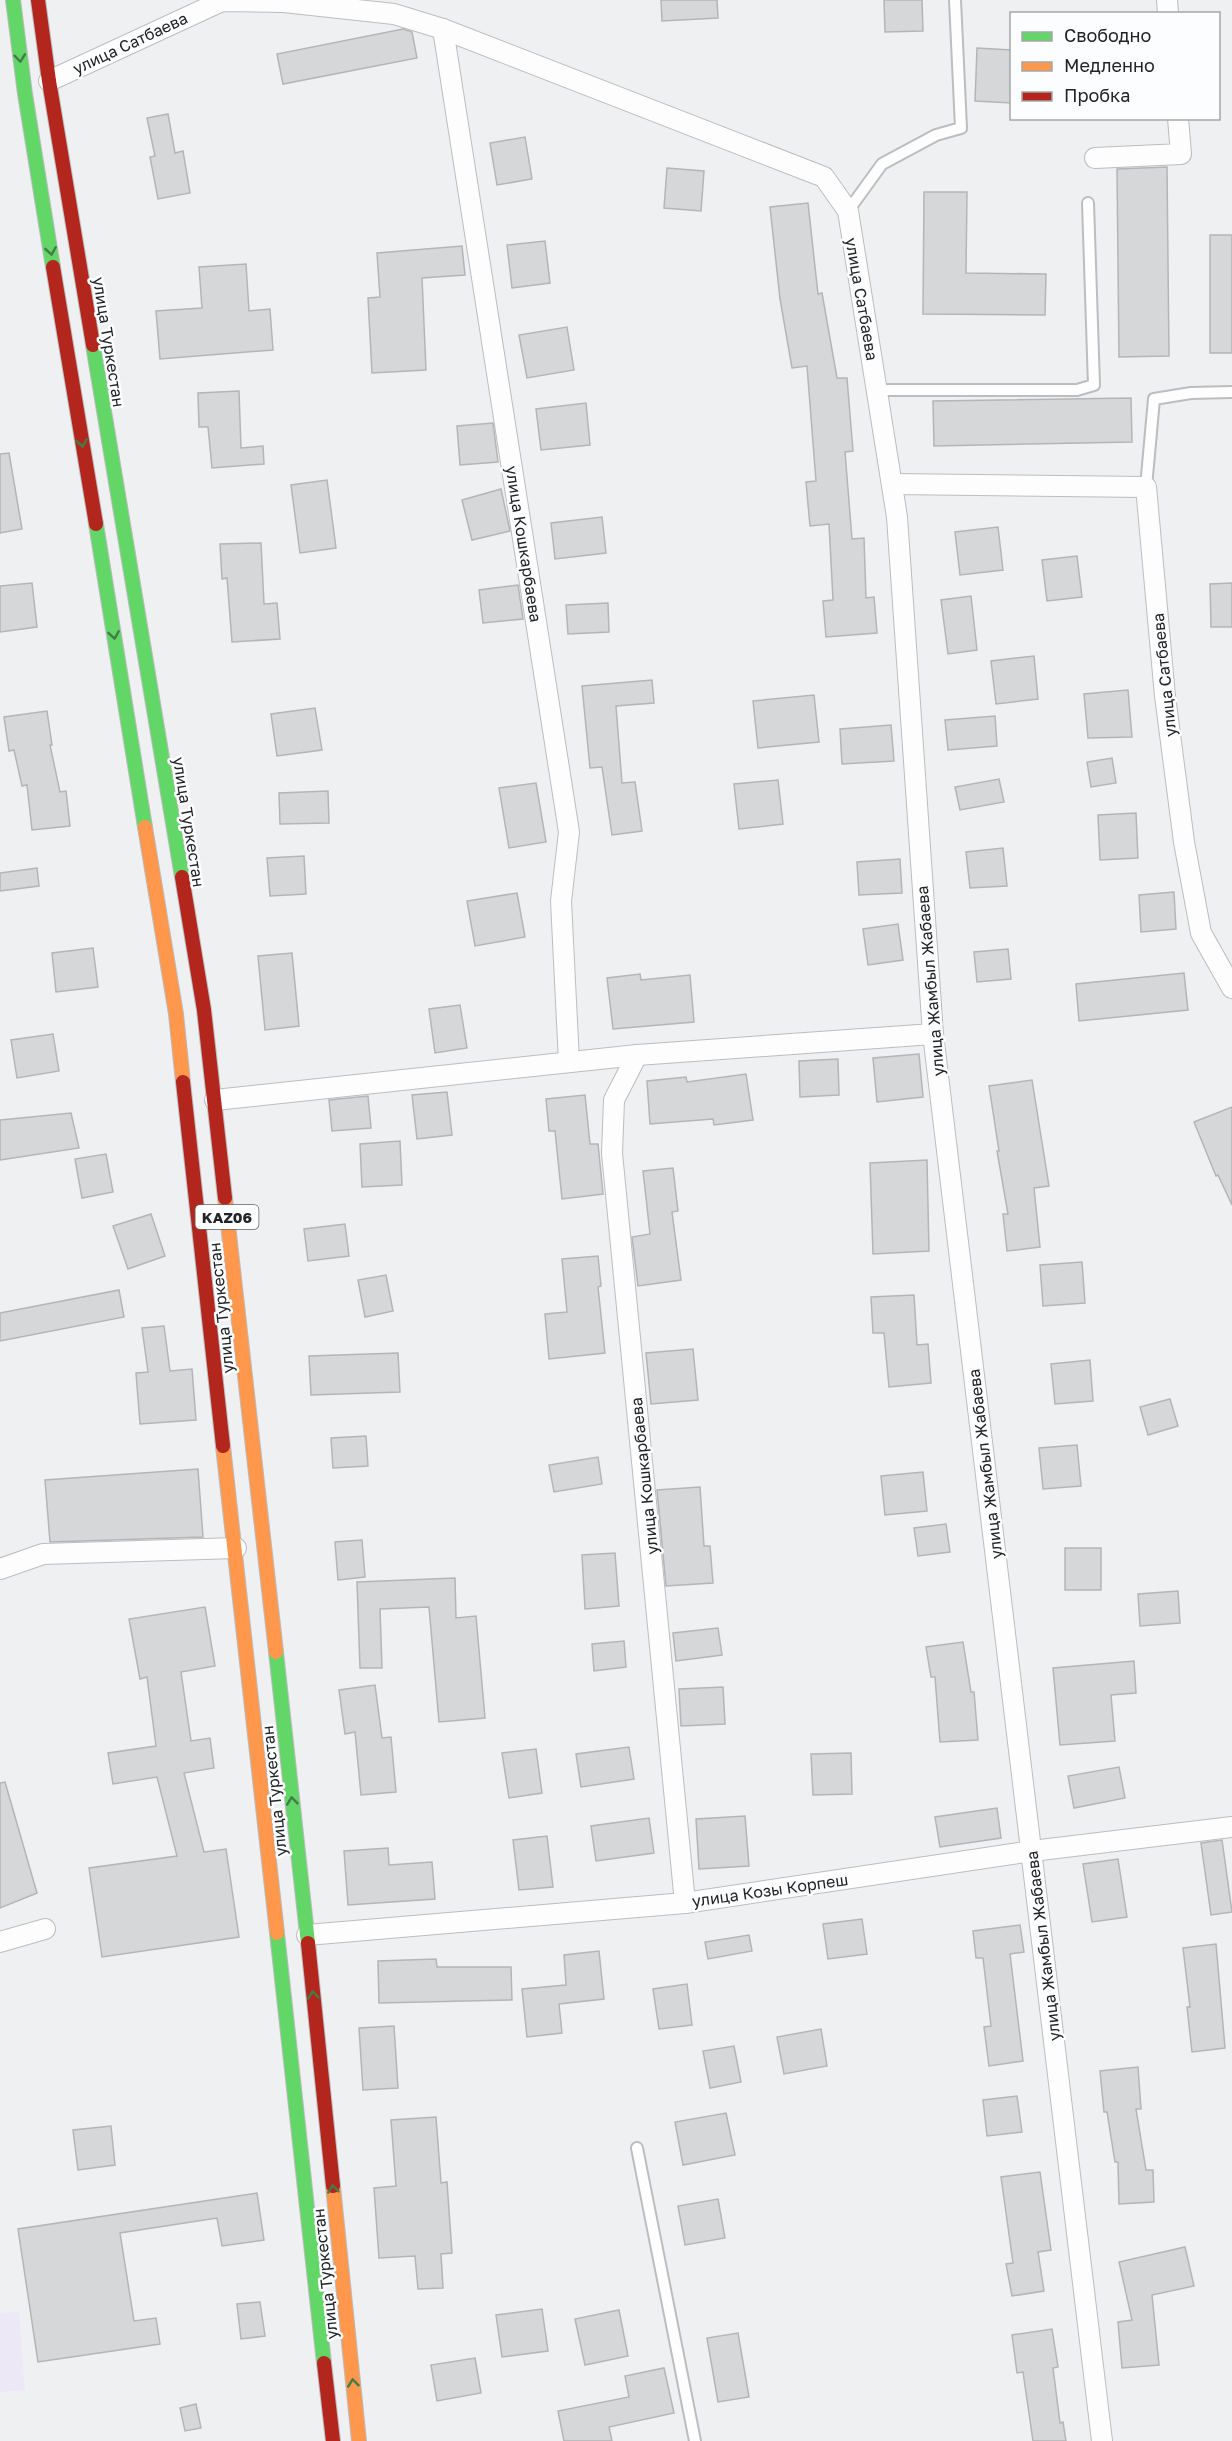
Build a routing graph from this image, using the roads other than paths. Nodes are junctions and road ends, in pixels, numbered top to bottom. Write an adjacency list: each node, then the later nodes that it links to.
1 (13, 0): 18 (highway, улица Туркестан / KАZ06, one-way to 18)
2 (38, 0): 7 (highway, улица Туркестан / KАZ06)
3 (222, 0): 5 (street, улица Сатбаева); 7 (street, улица Сатбаева)
4 (955, 0): 11 (lane)
5 (284, 1): 6 (street, улица Сатбаева)
6 (443, 29): 11 (street, улица Сатбаева); 21 (street, улица Кошкарбаева)
7 (49, 81): 17 (highway, улица Туркестан / KАZ06)
8 (1178, 120): 9 (street)
9 (1095, 158)
10 (1088, 203): 12 (lane)
11 (848, 211): 12 (street, улица Сатбаева)
12 (878, 390): 14 (street, улица Сатбаева)
13 (1232, 392): 15 (lane)
14 (893, 484): 15 (street); 19 (street, улица Жамбыл Жабаева)
15 (1146, 487): 16 (street, улица Сатбаева)
16 (1232, 988)
17 (204, 1010): 18 (highway); 22 (highway, улица Туркестан / KАZ06)
18 (176, 1014): 23 (highway, улица Туркестан / KАZ06)
19 (933, 1034): 20 (street); 26 (street, улица Жамбыл Жабаева)
20 (637, 1055): 21 (street); 27 (street, улица Кошкарбаева)
21 (569, 1062): 22 (street)
22 (214, 1100): 29 (highway, улица Туркестан / KАZ06, one-way to 22)
23 (236, 1548): 24 (street); 32 (highway, улица Туркестан / KАZ06)
24 (0, 1569)
25 (1232, 1827): 26 (street, улица Козы Корпеш)
26 (1032, 1851): 27 (street, улица Козы Корпеш); 35 (street, улица Жамбыл Жабаева)
27 (686, 1903): 29 (street, улица Козы Корпеш)
28 (45, 1929): 30 (street)
29 (307, 1935): 33 (highway, улица Туркестан / KАZ06, one-way to 29)
30 (0, 1942)
31 (636, 2148): 34 (lane)
32 (333, 2441)
33 (359, 2441)
34 (695, 2441)
35 (1102, 2441)

